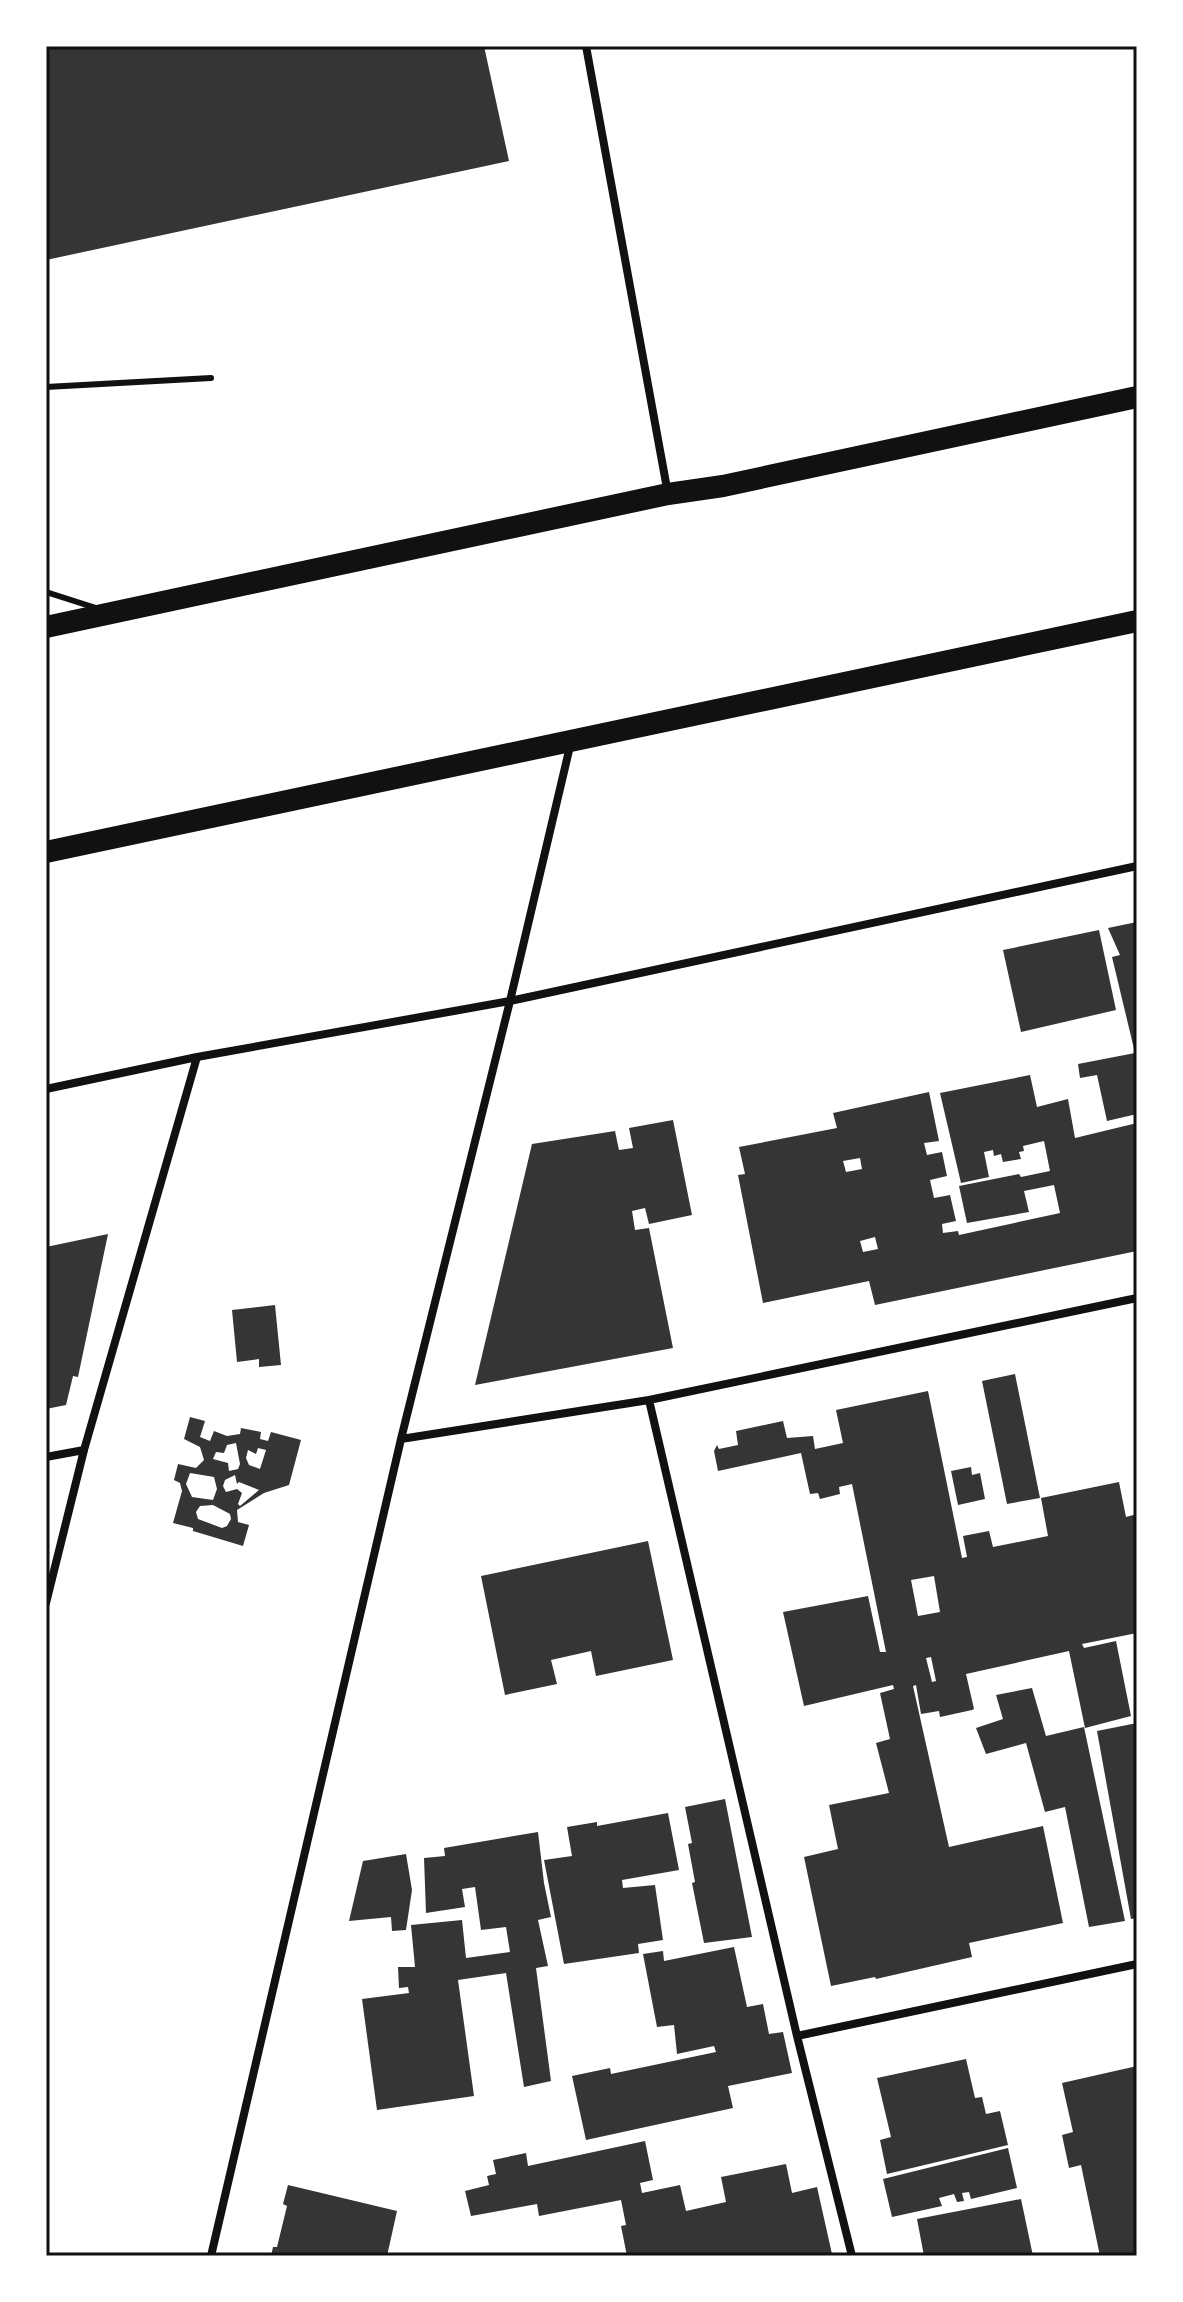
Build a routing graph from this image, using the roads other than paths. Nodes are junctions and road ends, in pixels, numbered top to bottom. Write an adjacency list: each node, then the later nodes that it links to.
1 (586, 46): 5 (street)
2 (211, 378): 3 (lane)
3 (46, 387)
4 (1137, 397): 5 (highway)
5 (668, 494): 7 (highway)
6 (46, 592): 7 (lane)
7 (111, 613): 9 (highway)
8 (1137, 621): 10 (highway)
9 (46, 627)
10 (571, 741): 11 (highway); 13 (street)
11 (46, 852)
12 (1137, 866): 13 (street)
13 (510, 1001): 14 (street); 18 (street)
14 (197, 1057): 15 (street); 19 (street)
15 (46, 1089)
16 (1137, 1298): 17 (street)
17 (649, 1400): 18 (street); 23 (street)
18 (401, 1439): 24 (street)
19 (84, 1450): 20 (street); 21 (street)
20 (46, 1457)
21 (46, 1603)
22 (1137, 1964): 23 (street)
23 (797, 2036): 25 (street)
24 (211, 2256)
25 (852, 2256)

